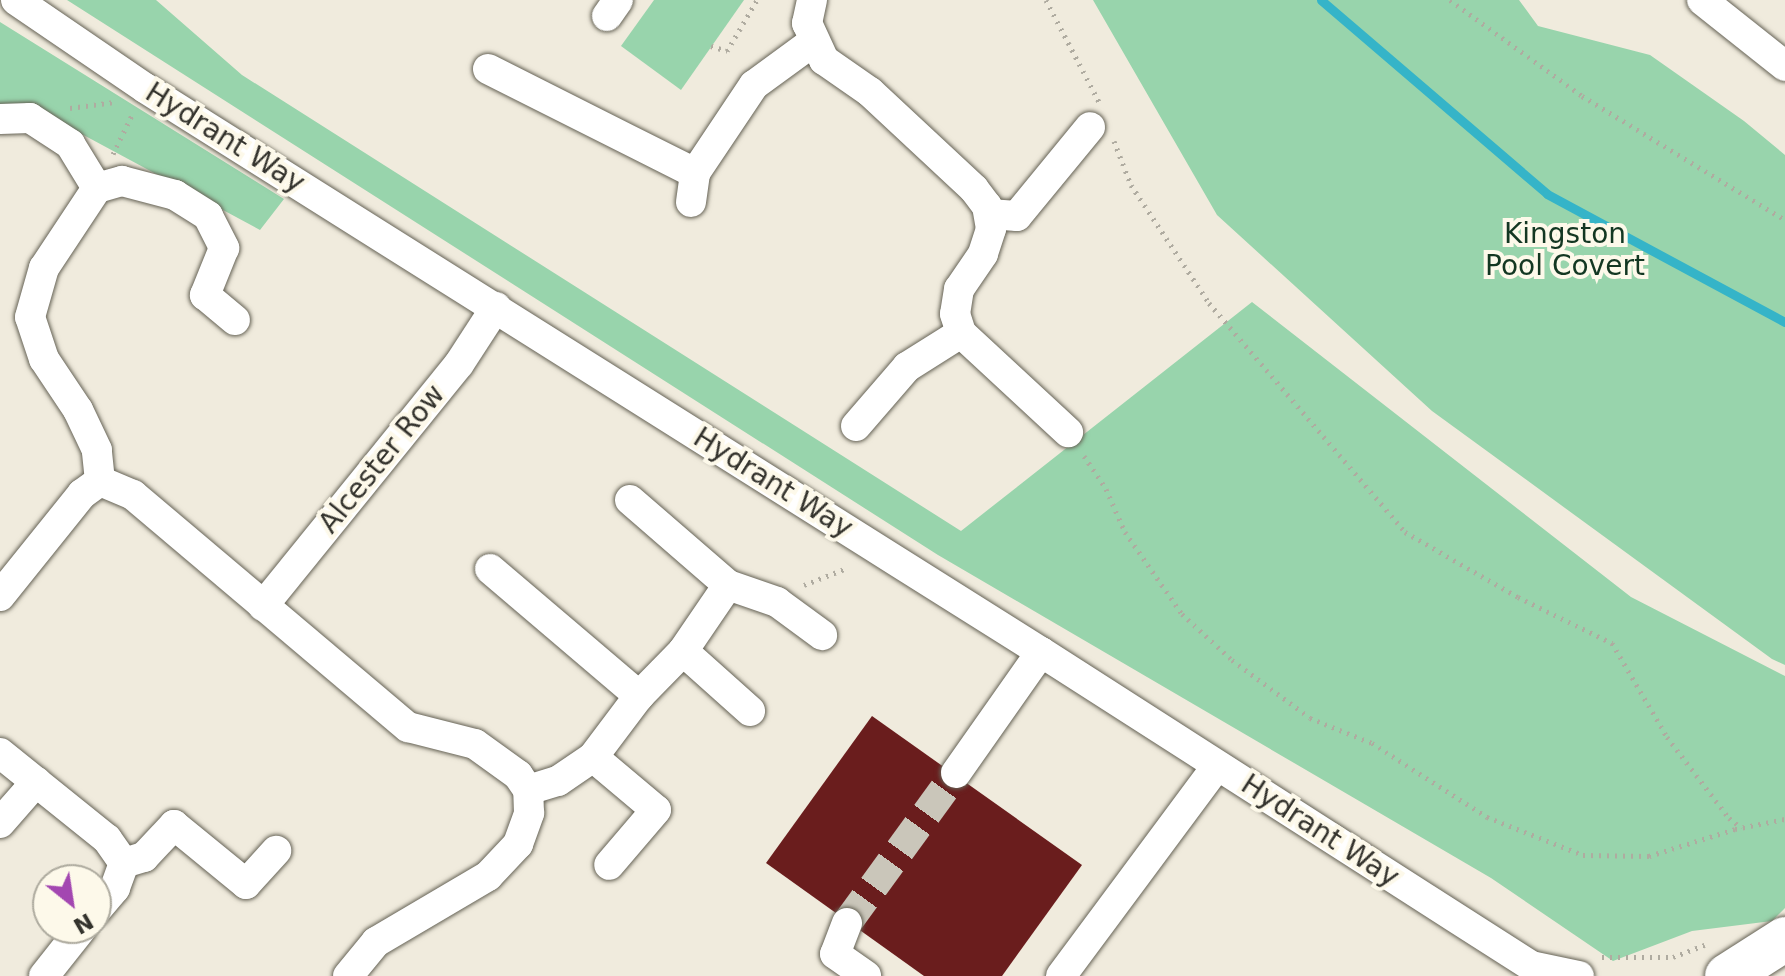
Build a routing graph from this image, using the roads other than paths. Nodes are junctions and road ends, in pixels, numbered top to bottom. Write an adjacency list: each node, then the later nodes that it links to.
1 (16, 0): 11 (street, Hydrant Way)
2 (812, 0): 4 (street)
3 (1702, 0): 5 (street)
4 (813, 42): 6 (street); 10 (street)
5 (1785, 66)
6 (488, 69)
7 (0, 119): 9 (street)
8 (1101, 123): 10 (street)
9 (97, 188): 12 (street); 16 (street)
10 (989, 214): 13 (street)
11 (496, 307): 21 (street, Alcester Row); 24 (street, Hydrant Way)
12 (235, 320)
13 (961, 333): 14 (street); 15 (street)
14 (856, 426)
15 (1068, 432)
16 (100, 481): 20 (street); 21 (street)
17 (630, 500): 19 (street)
18 (490, 569): 25 (street)
19 (728, 585): 22 (street); 23 (street)
20 (0, 596)
21 (263, 606): 32 (street)
22 (822, 635)
23 (683, 651): 25 (street); 26 (street)
24 (1041, 652): 29 (street, Hydrant Way); 30 (street)
25 (639, 696): 28 (street)
26 (750, 711)
27 (0, 753): 31 (street)
28 (593, 757): 32 (street); 36 (street)
29 (1217, 766): 43 (street, Hydrant Way); 47 (street)
30 (956, 773)
31 (36, 782): 33 (street); 35 (street)
32 (528, 790): 45 (street)
33 (0, 823)
34 (276, 851): 35 (street)
35 (124, 863): 37 (street)
36 (609, 865)
37 (112, 892)
38 (847, 923): 46 (street)
39 (1785, 939): 41 (highway)
40 (69, 944): 44 (street)
41 (1722, 958)
42 (1586, 966): 43 (street, Hydrant Way)
43 (1532, 971)
44 (44, 976)
45 (348, 976)
46 (866, 976)
47 (1061, 976)

